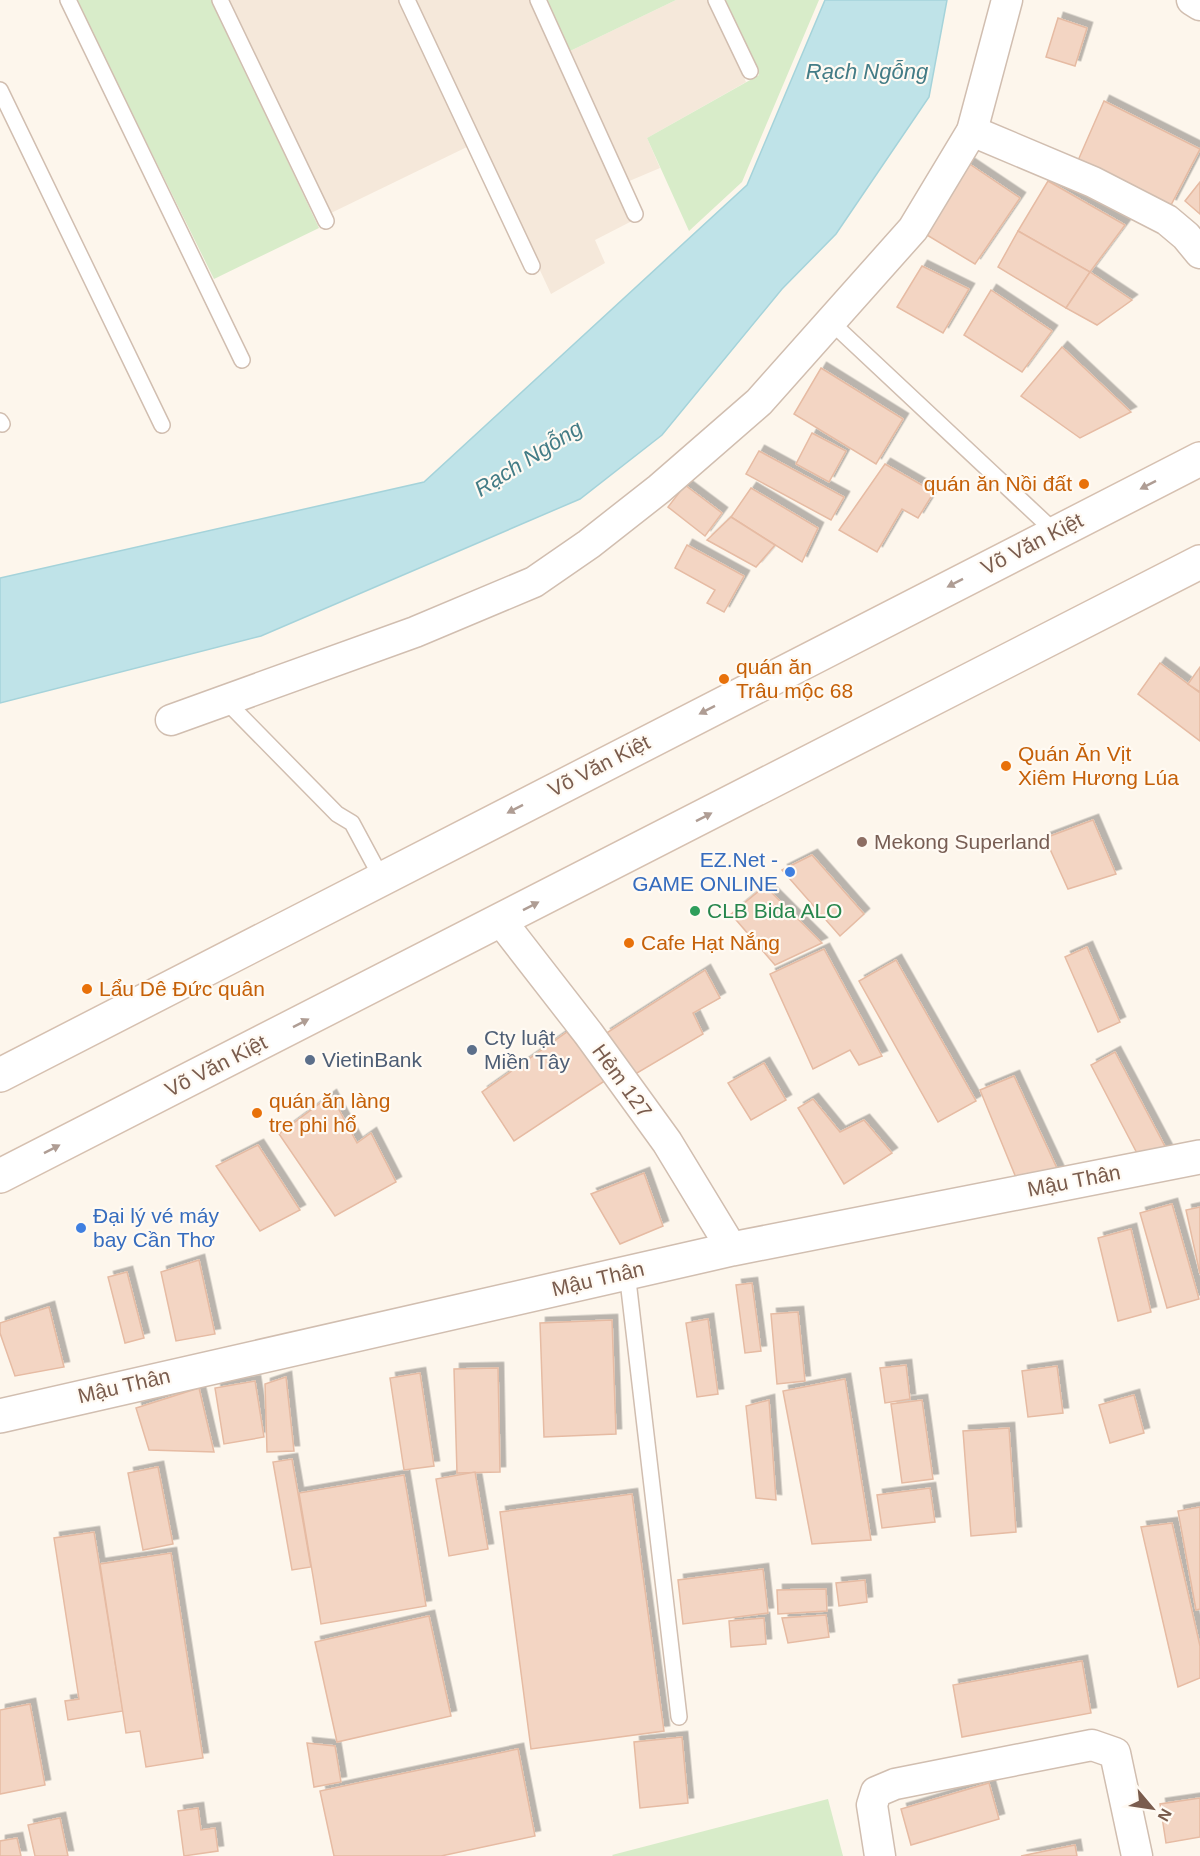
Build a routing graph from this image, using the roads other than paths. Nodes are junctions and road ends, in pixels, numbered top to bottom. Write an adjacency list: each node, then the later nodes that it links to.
1 (68, 0): 17 (lane)
2 (220, 0): 13 (lane)
3 (407, 0): 15 (lane)
4 (538, 0): 12 (lane)
5 (716, 0): 9 (lane)
6 (1007, 0): 11 (street)
7 (1192, 0): 8 (street)
8 (1200, 4)
9 (750, 71)
10 (0, 90): 18 (lane)
11 (972, 131): 14 (street); 16 (street)
12 (635, 214)
13 (326, 221)
14 (1200, 253)
15 (532, 266)
16 (832, 323): 20 (lane); 22 (street)
17 (243, 360)
18 (162, 425)
19 (1200, 459): 20 (main road, Võ Văn Kiệt, one-way to 20)
20 (1055, 532): 24 (main road, Võ Văn Kiệt, one-way to 24)
21 (1200, 562): 25 (main road, Võ Văn Kiệt, one-way to 21)
22 (225, 700): 23 (street); 24 (lane)
23 (171, 720)
24 (381, 877): 26 (main road, Võ Văn Kiệt)
25 (501, 921): 28 (main road, Võ Văn Kiệt, one-way to 25); 29 (street, Hẻm 127)
26 (0, 1075)
27 (1200, 1156): 29 (main road, Mậu Thân)
28 (0, 1176)
29 (732, 1249): 30 (main road, Mậu Thân)
30 (627, 1272): 31 (main road, Mậu Thân); 32 (lane)
31 (0, 1416)
32 (679, 1717)
33 (880, 1856): 34 (street)
34 (1137, 1856)

